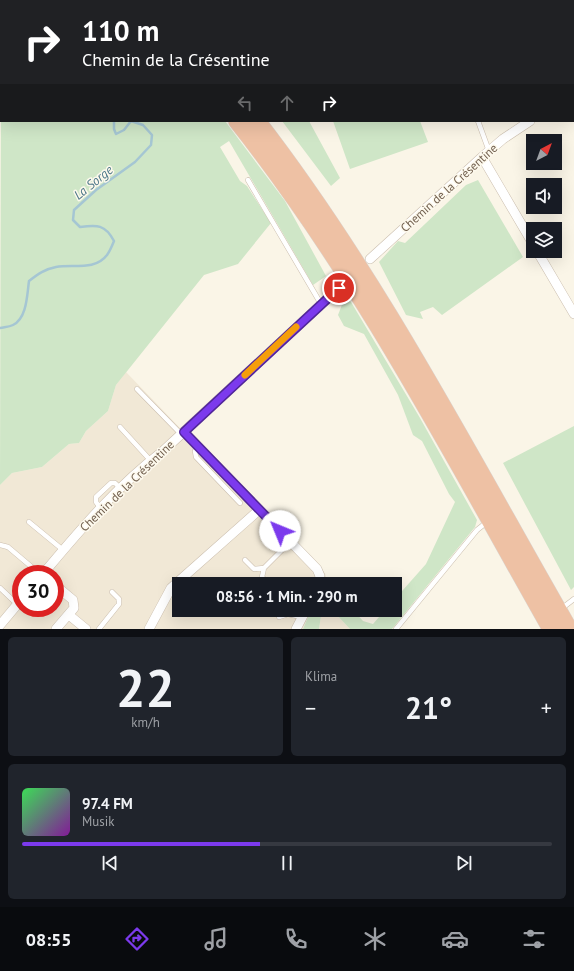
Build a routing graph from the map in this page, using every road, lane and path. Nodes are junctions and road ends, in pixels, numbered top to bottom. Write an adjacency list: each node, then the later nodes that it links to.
1 (238, 122): 20 (highway)
2 (258, 122): 37 (highway)
3 (478, 122): 5 (lane)
4 (528, 122): 5 (street, Chemin de la Crésentine)
5 (485, 154): 7 (street); 9 (street, Chemin de la Crésentine)
6 (248, 180): 11 (lane)
7 (526, 231)
8 (541, 258): 12 (street)
9 (370, 259)
10 (339, 288): 11 (street, Chemin de la Crésentine)
11 (321, 304): 15 (street, Chemin de la Crésentine)
12 (574, 314)
13 (137, 388): 15 (lane)
14 (120, 427): 17 (lane)
15 (182, 433): 16 (street); 17 (street, Chemin de la Crésentine)
16 (198, 447): 18 (lane); 19 (street)
17 (151, 461): 24 (street, Chemin de la Crésentine)
18 (240, 503)
19 (259, 510): 22 (street); 45 (street)
20 (490, 520): 41 (highway); 47 (lane)
21 (29, 522): 24 (lane)
22 (290, 542): 28 (lane); 30 (street)
23 (0, 545): 26 (lane)
24 (63, 550): 27 (street, Chemin de la Crésentine)
25 (245, 560): 28 (lane)
26 (29, 565)
27 (50, 565)
28 (264, 568): 29 (lane)
29 (262, 577)
30 (320, 577)
31 (0, 588): 34 (lane)
32 (64, 592): 38 (street)
33 (112, 592): 44 (lane)
34 (12, 597)
35 (574, 599): 37 (lane)
36 (12, 610): 40 (street)
37 (558, 611): 41 (highway)
38 (69, 615): 42 (street); 43 (street)
39 (302, 617): 46 (street)
40 (0, 625)
41 (562, 628)
42 (56, 629)
43 (86, 629)
44 (99, 629)
45 (149, 629)
46 (296, 629)
47 (396, 629)

